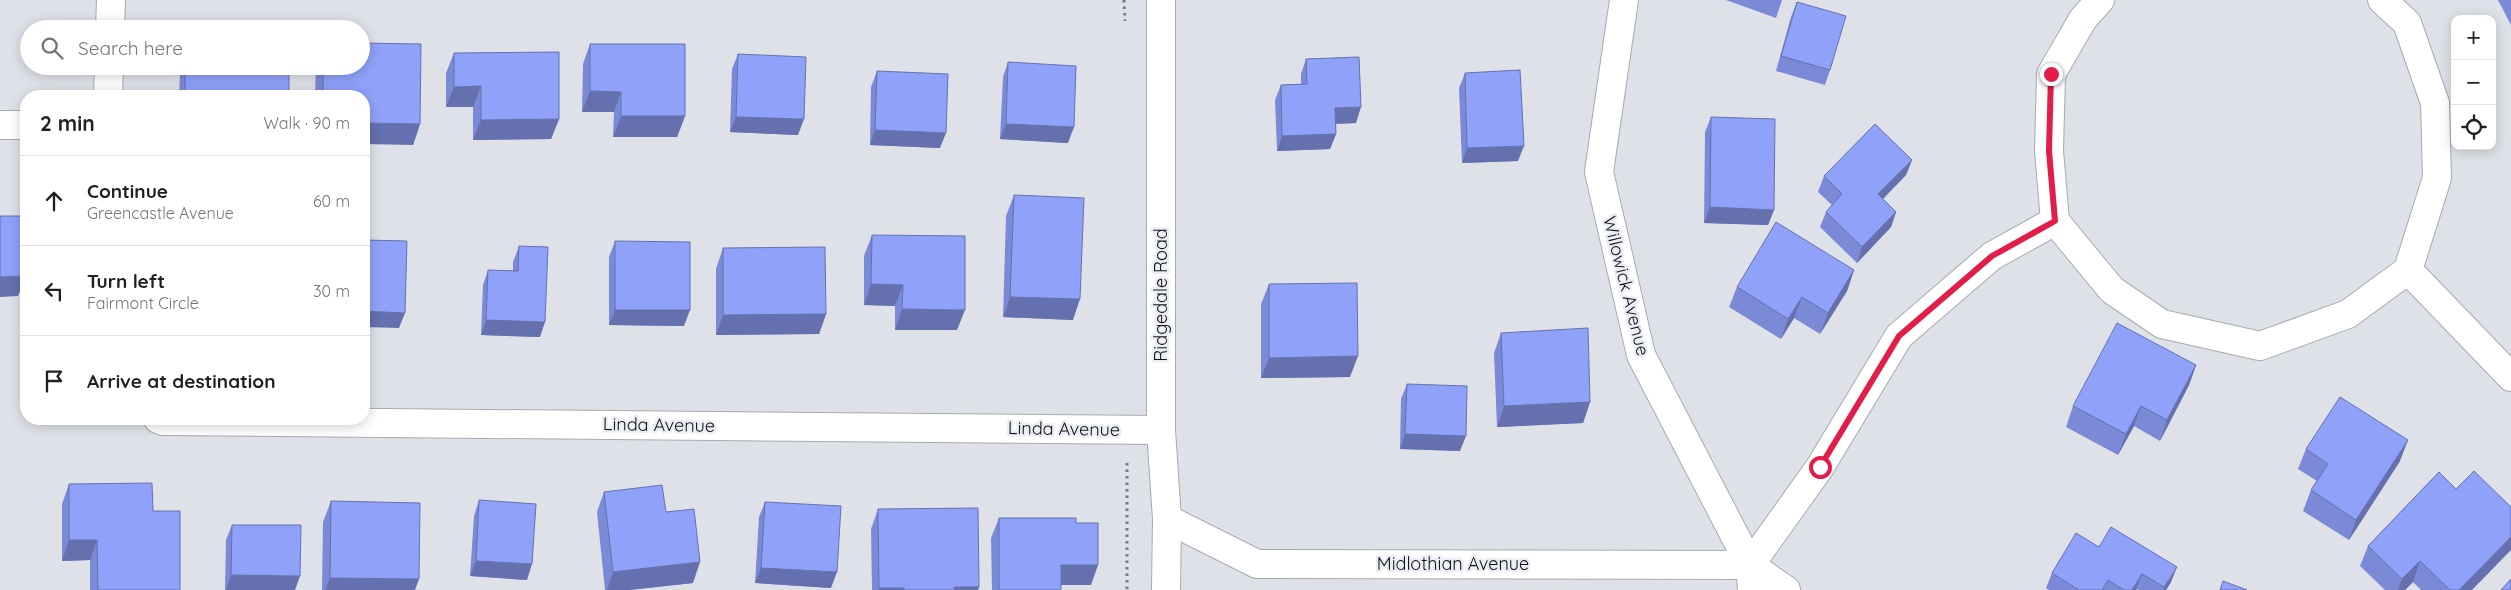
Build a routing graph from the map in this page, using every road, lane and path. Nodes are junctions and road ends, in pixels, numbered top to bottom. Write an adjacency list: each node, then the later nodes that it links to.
1 (111, 0): 6 (street)
2 (1161, 0): 15 (street, Ridgedale Road)
3 (1624, 0): 18 (street, Willowick Avenue)
4 (2100, 0): 11 (street)
5 (2382, 0): 12 (street)
6 (110, 20)
7 (109, 75): 8 (street)
8 (108, 90)
9 (20, 125): 10 (street)
10 (0, 126)
11 (2055, 221): 12 (street); 18 (street)
12 (2408, 270): 13 (street)
13 (2511, 377)
14 (370, 423): 15 (street, Linda Avenue)
15 (1161, 430): 17 (street, Ridgedale Road)
16 (1127, 462): 19 (path)
17 (1167, 519): 18 (street, Midlothian Avenue); 20 (street, Ridgedale Road)
18 (1751, 577): 21 (street, Willowick Avenue)
19 (1127, 590)
20 (1166, 590)
21 (1786, 590)

